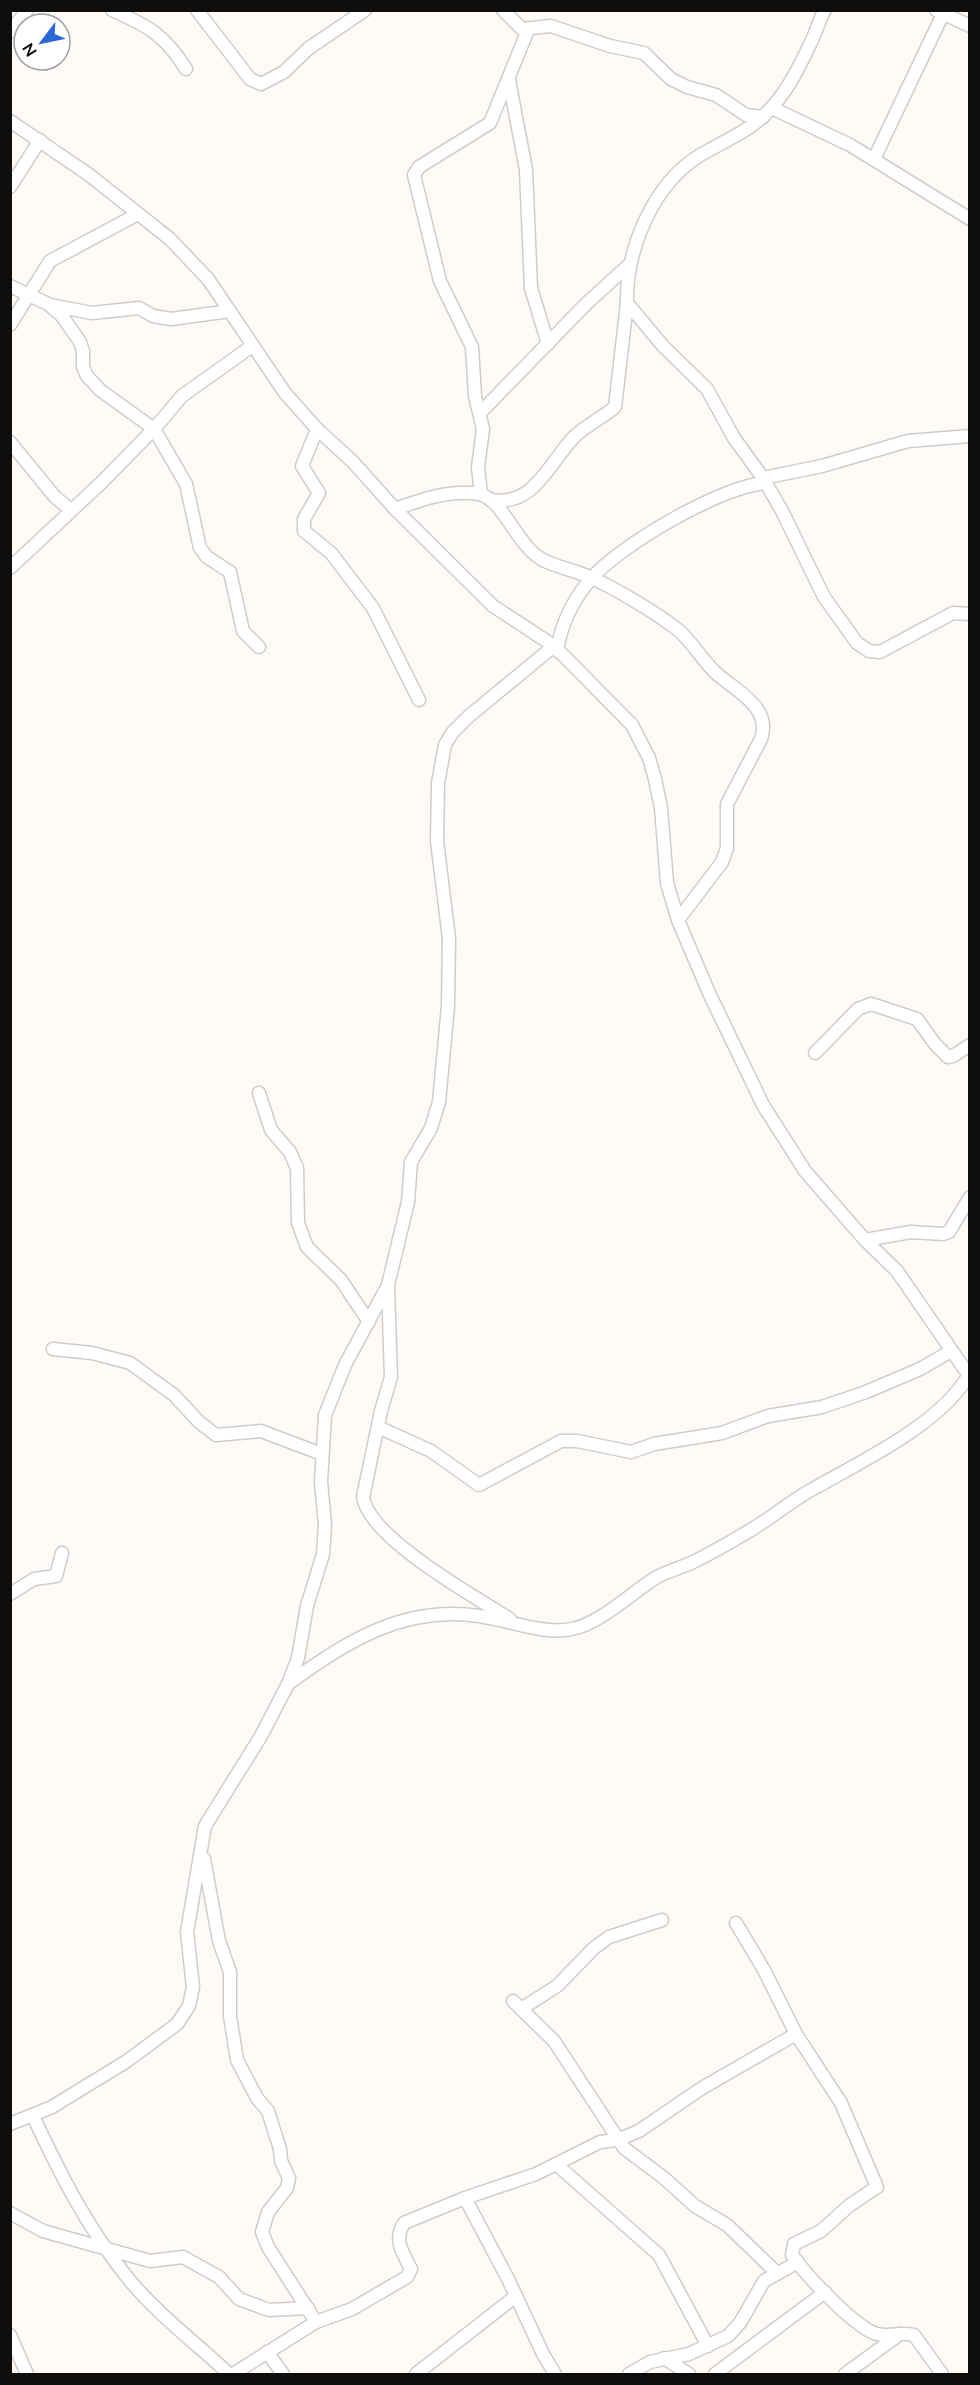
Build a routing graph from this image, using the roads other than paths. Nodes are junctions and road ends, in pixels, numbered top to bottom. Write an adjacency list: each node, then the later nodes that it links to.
1 (27, 10): 10 (street)
2 (112, 10): 11 (street)
3 (197, 10): 4 (street)
4 (365, 10)
5 (504, 10): 9 (street)
6 (825, 10): 13 (street)
7 (939, 12): 8 (street); 17 (street)
8 (969, 26)
9 (528, 30): 12 (street); 14 (street)
10 (10, 32)
11 (186, 69)
12 (508, 80): 28 (street); 30 (street)
13 (772, 108): 14 (street); 17 (street)
14 (763, 117): 21 (street)
15 (10, 121): 16 (street)
16 (40, 140): 18 (street); 19 (street)
17 (874, 159): 20 (street)
18 (10, 187)
19 (138, 214): 23 (street); 26 (street)
20 (969, 219)
21 (631, 263): 24 (street); 28 (street)
22 (10, 286): 23 (street)
23 (28, 294): 25 (street); 27 (street)
24 (627, 303): 35 (street); 36 (street)
25 (48, 304): 26 (street); 31 (street)
26 (230, 311): 29 (street)
27 (10, 326)
28 (548, 344): 30 (street)
29 (252, 346): 31 (street); 32 (street)
30 (480, 413): 36 (street)
31 (154, 429): 38 (street); 42 (street)
32 (317, 429): 37 (street); 44 (street)
33 (969, 436): 35 (street)
34 (10, 442): 38 (street)
35 (765, 481): 40 (street); 41 (street)
36 (486, 497): 37 (street); 40 (street)
37 (395, 509): 43 (street)
38 (71, 510): 39 (street)
39 (10, 568)
40 (592, 578): 43 (street); 45 (street)
41 (969, 614)
42 (259, 647)
43 (556, 648): 45 (street); 51 (street)
44 (419, 700)
45 (678, 920): 50 (street)
46 (969, 1045): 47 (street)
47 (815, 1053)
48 (259, 1093): 52 (street)
49 (969, 1197): 50 (street)
50 (866, 1240): 54 (street)
51 (388, 1285): 52 (street); 56 (street)
52 (369, 1322): 57 (street)
53 (53, 1349): 57 (street)
54 (951, 1351): 55 (street); 56 (street)
55 (969, 1375): 60 (street)
56 (378, 1427): 60 (street)
57 (322, 1454): 61 (street)
58 (62, 1553): 59 (street)
59 (10, 1594)
60 (516, 1623): 61 (street)
61 (288, 1684): 62 (street)
62 (202, 1848): 66 (street); 77 (street)
63 (662, 1920): 68 (street)
64 (736, 1923): 65 (street)
65 (796, 2034): 68 (street); 73 (street)
66 (33, 2116): 67 (street); 72 (street)
67 (10, 2124)
68 (617, 2140): 69 (street); 74 (street)
69 (556, 2164): 70 (street); 81 (street)
70 (465, 2198): 76 (street); 78 (street)
71 (10, 2212): 72 (street)
72 (105, 2247): 77 (street); 85 (street)
73 (798, 2262): 74 (street); 75 (street)
74 (777, 2273): 81 (street)
75 (825, 2292): 79 (street); 91 (street)
76 (516, 2296): 87 (street); 88 (street)
77 (308, 2308): 78 (street)
78 (316, 2322): 82 (street)
79 (900, 2333): 92 (street); 93 (street)
80 (10, 2335): 84 (street)
81 (708, 2346): 83 (street)
82 (267, 2352): 85 (street); 86 (street)
83 (664, 2358): 89 (street); 90 (street)
84 (27, 2374)
85 (231, 2374)
86 (283, 2374)
87 (416, 2374)
88 (555, 2374)
89 (630, 2374)
90 (689, 2374)
91 (715, 2374)
92 (845, 2374)
93 (942, 2374)

